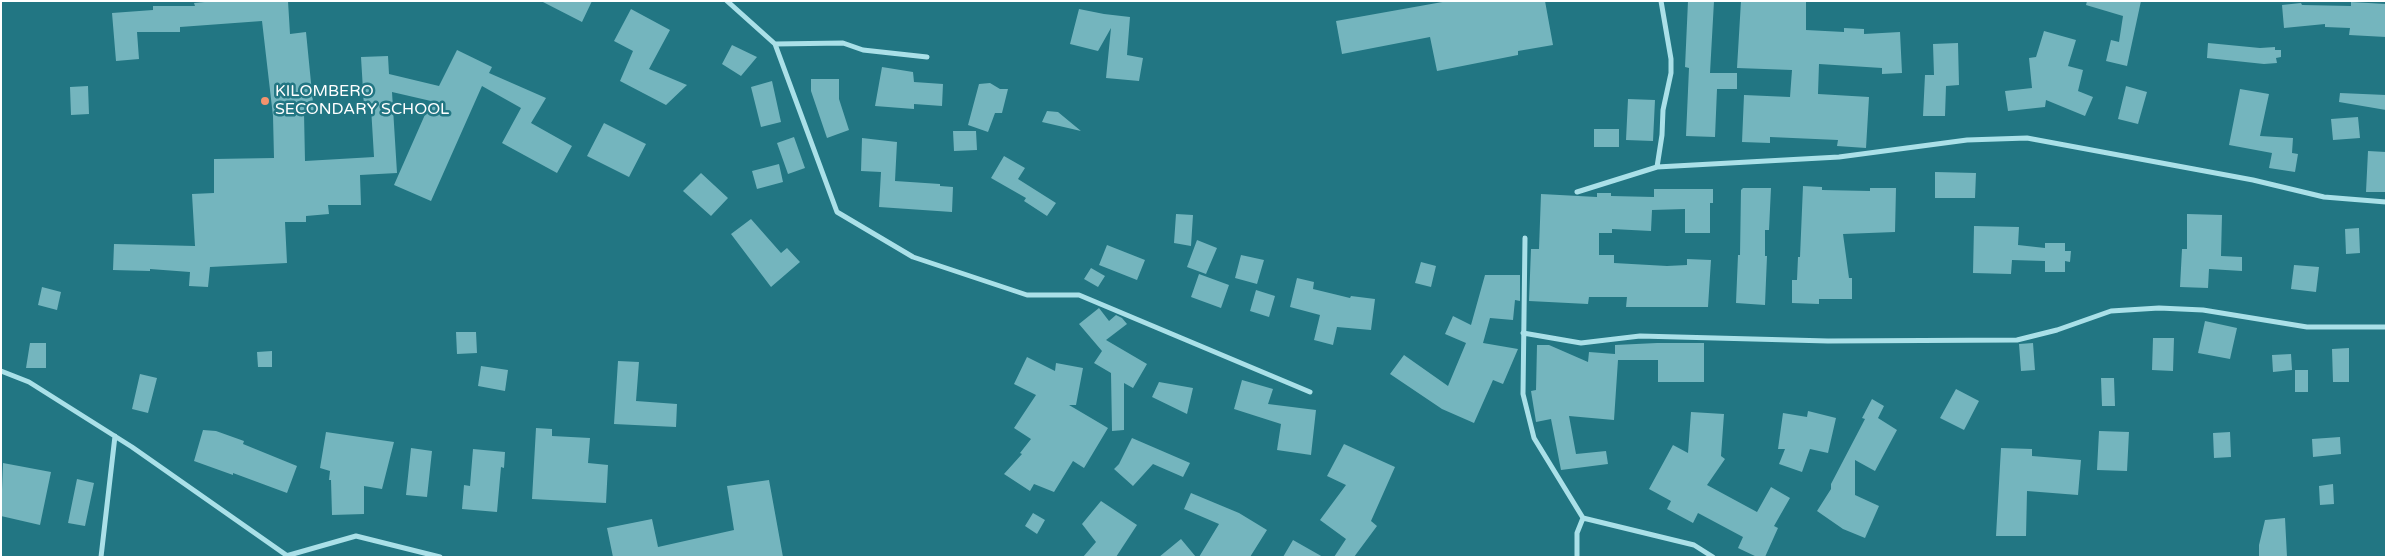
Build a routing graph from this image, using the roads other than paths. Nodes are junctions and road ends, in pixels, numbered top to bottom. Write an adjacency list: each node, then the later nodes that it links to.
1 (727, 1): 3 (street)
2 (1661, 1): 5 (street)
3 (775, 44): 4 (street); 12 (street)
4 (927, 56)
5 (1657, 167): 6 (street); 7 (street)
6 (1577, 192)
7 (2386, 202)
8 (1525, 238): 10 (street)
9 (2386, 328): 10 (street)
10 (1523, 333): 14 (street)
11 (1, 371): 13 (street)
12 (1310, 392)
13 (115, 436): 15 (street); 16 (street)
14 (1583, 518): 18 (street); 19 (street)
15 (287, 556): 17 (street)
16 (101, 557)
17 (440, 557)
18 (1577, 557)
19 (1713, 557)

